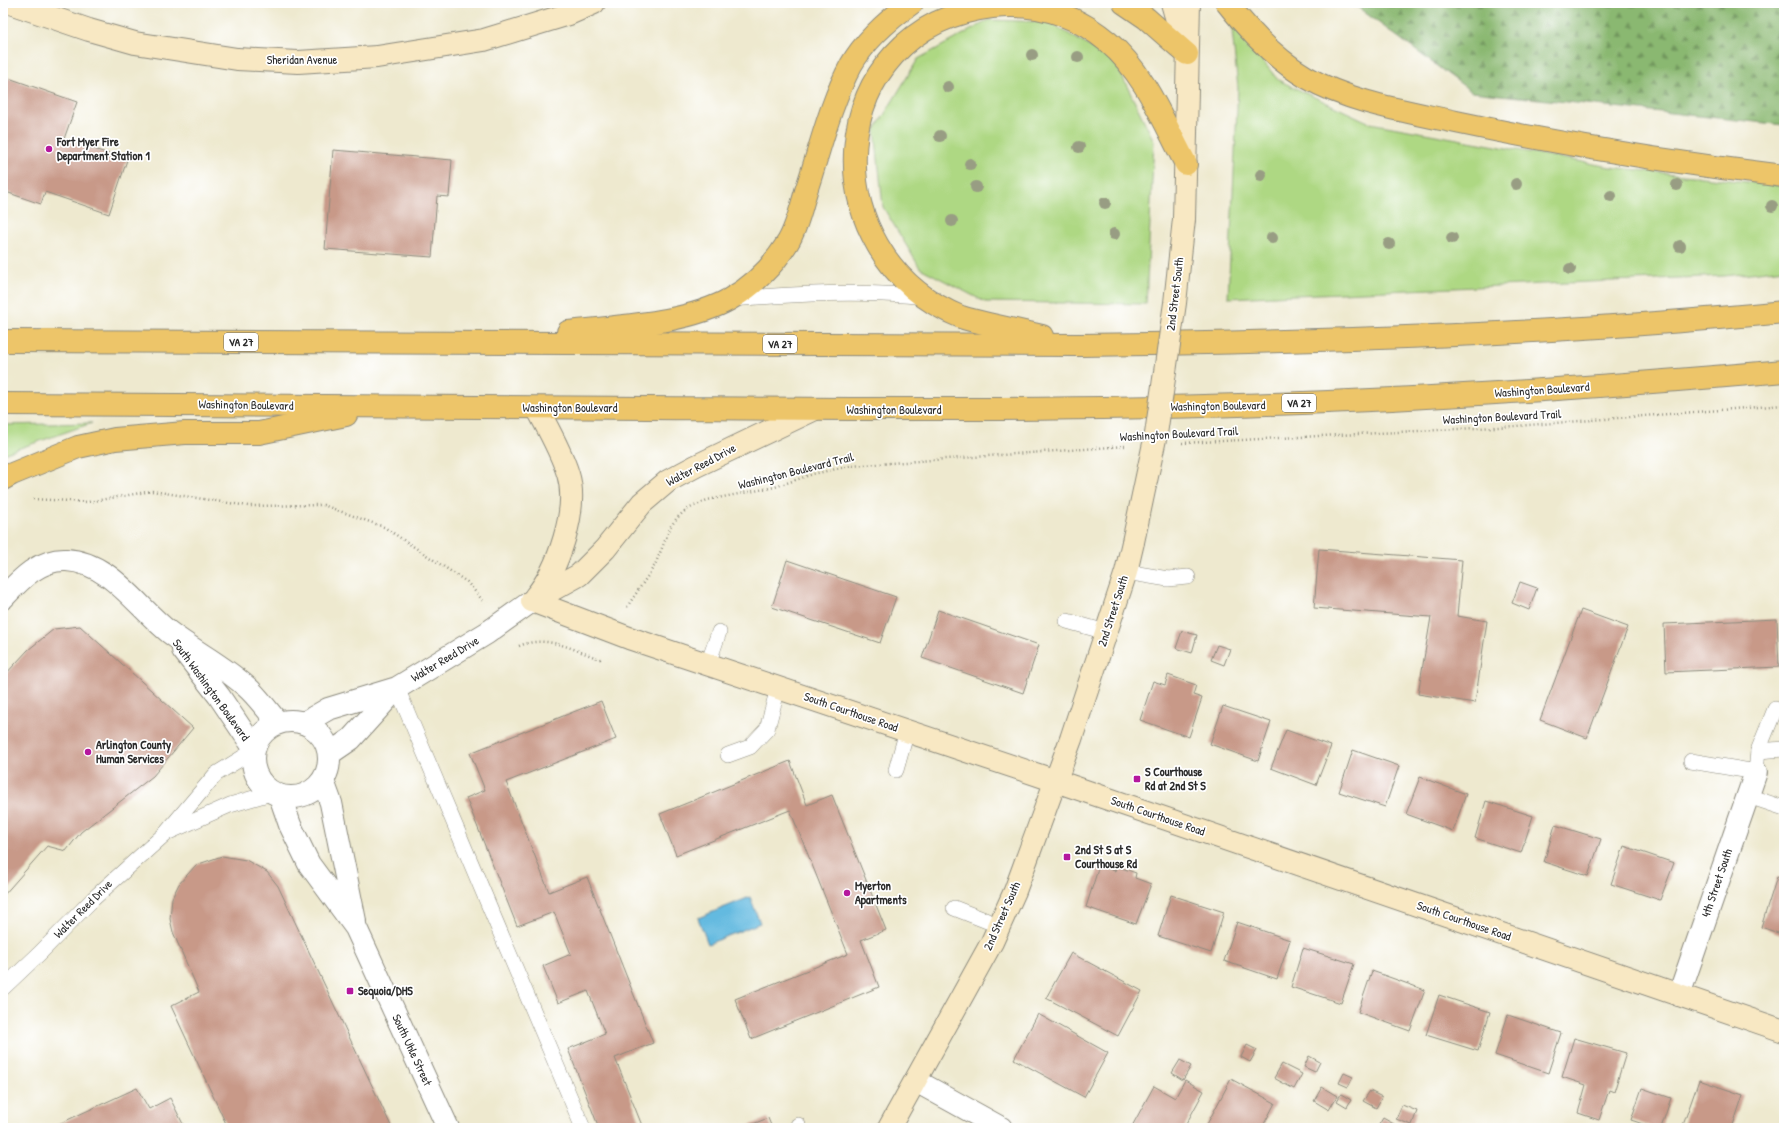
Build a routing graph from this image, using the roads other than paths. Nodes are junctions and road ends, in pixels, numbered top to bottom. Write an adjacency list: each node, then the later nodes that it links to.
1 (10, 3): 2 (street, Sheridan Avenue)
2 (594, 3)
3 (912, 3): 12 (highway)
4 (1124, 3): 8 (highway)
5 (1172, 3): 8 (street, 2nd Street South)
6 (1189, 3): 8 (street, 2nd Street South)
7 (1227, 3): 10 (highway)
8 (1187, 54): 9 (street, 2nd Street South)
9 (1186, 164): 11 (highway); 23 (street, 2nd Street South, bridge)
10 (1784, 176)
11 (926, 298): 12 (lane); 16 (highway)
12 (730, 300): 15 (highway)
13 (1784, 312): 16 (highway, VA 27)
14 (3, 341): 15 (highway, VA 27)
15 (480, 343): 16 (highway, VA 27)
16 (1080, 345)
17 (1784, 371): 21 (highway, Washington Boulevard / VA 27)
18 (3, 404): 19 (highway, Washington Boulevard / VA 27)
19 (391, 406): 20 (highway, Washington Boulevard / VA 27); 22 (highway)
20 (537, 408): 21 (highway, Washington Boulevard / VA 27); 26 (street, Walter Reed Drive)
21 (813, 410): 26 (street, Walter Reed Drive)
22 (3, 479)
23 (1126, 572): 24 (lane); 30 (street, 2nd Street South)
24 (1188, 577)
25 (3, 598): 28 (street)
26 (532, 601): 31 (street, South Courthouse Road); 32 (street, Walter Reed Drive)
27 (1067, 621): 30 (lane)
28 (168, 632): 35 (street, South Washington Boulevard); 38 (street, South Washington Boulevard)
29 (719, 632): 31 (lane)
30 (1106, 632): 46 (street, 2nd Street South)
31 (708, 664): 33 (street, South Courthouse Road)
32 (397, 688): 36 (street, Walter Reed Drive); 40 (street, Walter Reed Drive); 59 (lane)
33 (778, 688): 37 (street, South Courthouse Road); 41 (lane)
34 (1775, 709): 43 (lane)
35 (278, 723): 36 (street); 38 (street)
36 (304, 723): 40 (street)
37 (907, 731): 44 (lane); 46 (street, South Courthouse Road)
38 (254, 749): 47 (street); 50 (lane, Walter Reed Drive)
39 (1784, 749): 43 (lane)
40 (329, 754): 45 (street)
41 (728, 755)
42 (1691, 761): 43 (lane)
43 (1757, 761): 48 (street, 4th Street South)
44 (896, 770)
45 (323, 781): 47 (street); 53 (street, South Uhle Street)
46 (1056, 781): 52 (street, 2nd Street South); 55 (street, South Courthouse Road)
47 (276, 794): 50 (lane, Walter Reed Drive); 53 (street, South Uhle Street)
48 (1748, 796): 49 (lane); 55 (street, 4th Street South)
49 (1784, 808)
50 (166, 833): 54 (lane, Walter Reed Drive)
51 (954, 908): 52 (lane)
52 (1000, 926): 57 (street, 2nd Street South)
53 (356, 928): 58 (street, South Uhle Street)
54 (3, 988)
55 (1679, 995): 56 (street, South Courthouse Road)
56 (1784, 1031)
57 (916, 1082): 60 (street, 2nd Street South); 61 (street)
58 (448, 1128)
59 (583, 1128)
60 (889, 1128)
61 (1001, 1128)

